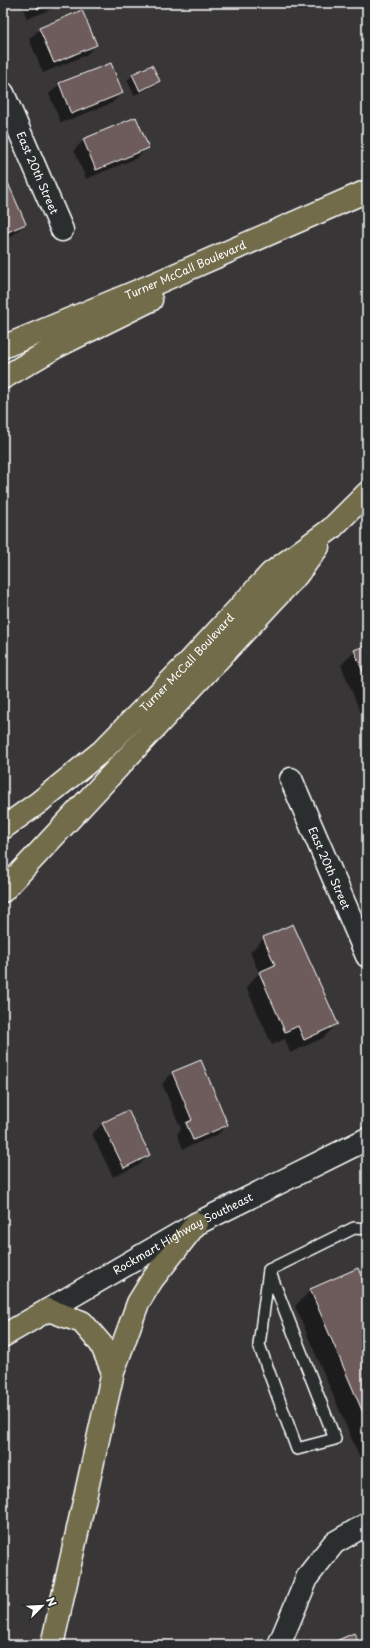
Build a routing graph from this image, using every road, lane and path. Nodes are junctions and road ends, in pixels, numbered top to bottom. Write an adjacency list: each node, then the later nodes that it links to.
1 (4, 100): 3 (street, East 20th Street)
2 (367, 191): 4 (main road, Turner McCall Boulevard)
3 (62, 230)
4 (266, 236): 5 (main road, Turner McCall Boulevard); 6 (main road)
5 (3, 347)
6 (3, 378)
7 (367, 493): 8 (main road, Turner McCall Boulevard)
8 (331, 529): 10 (main road, Turner McCall Boulevard); 11 (main road)
9 (291, 779): 12 (street, East 20th Street)
10 (3, 828)
11 (3, 891)
12 (367, 956)
13 (367, 1139): 14 (street, Rockmart Highway Southeast)
14 (196, 1224): 17 (street, Rockmart Highway Southeast); 19 (main road)
15 (367, 1229): 16 (lane)
16 (269, 1270): 16 (lane)
17 (48, 1310): 18 (main road, Rockmart Highway Southeast); 19 (main road)
18 (3, 1336)
19 (113, 1372): 21 (main road)
20 (367, 1524): 22 (street)
21 (52, 1645)
22 (279, 1645)

